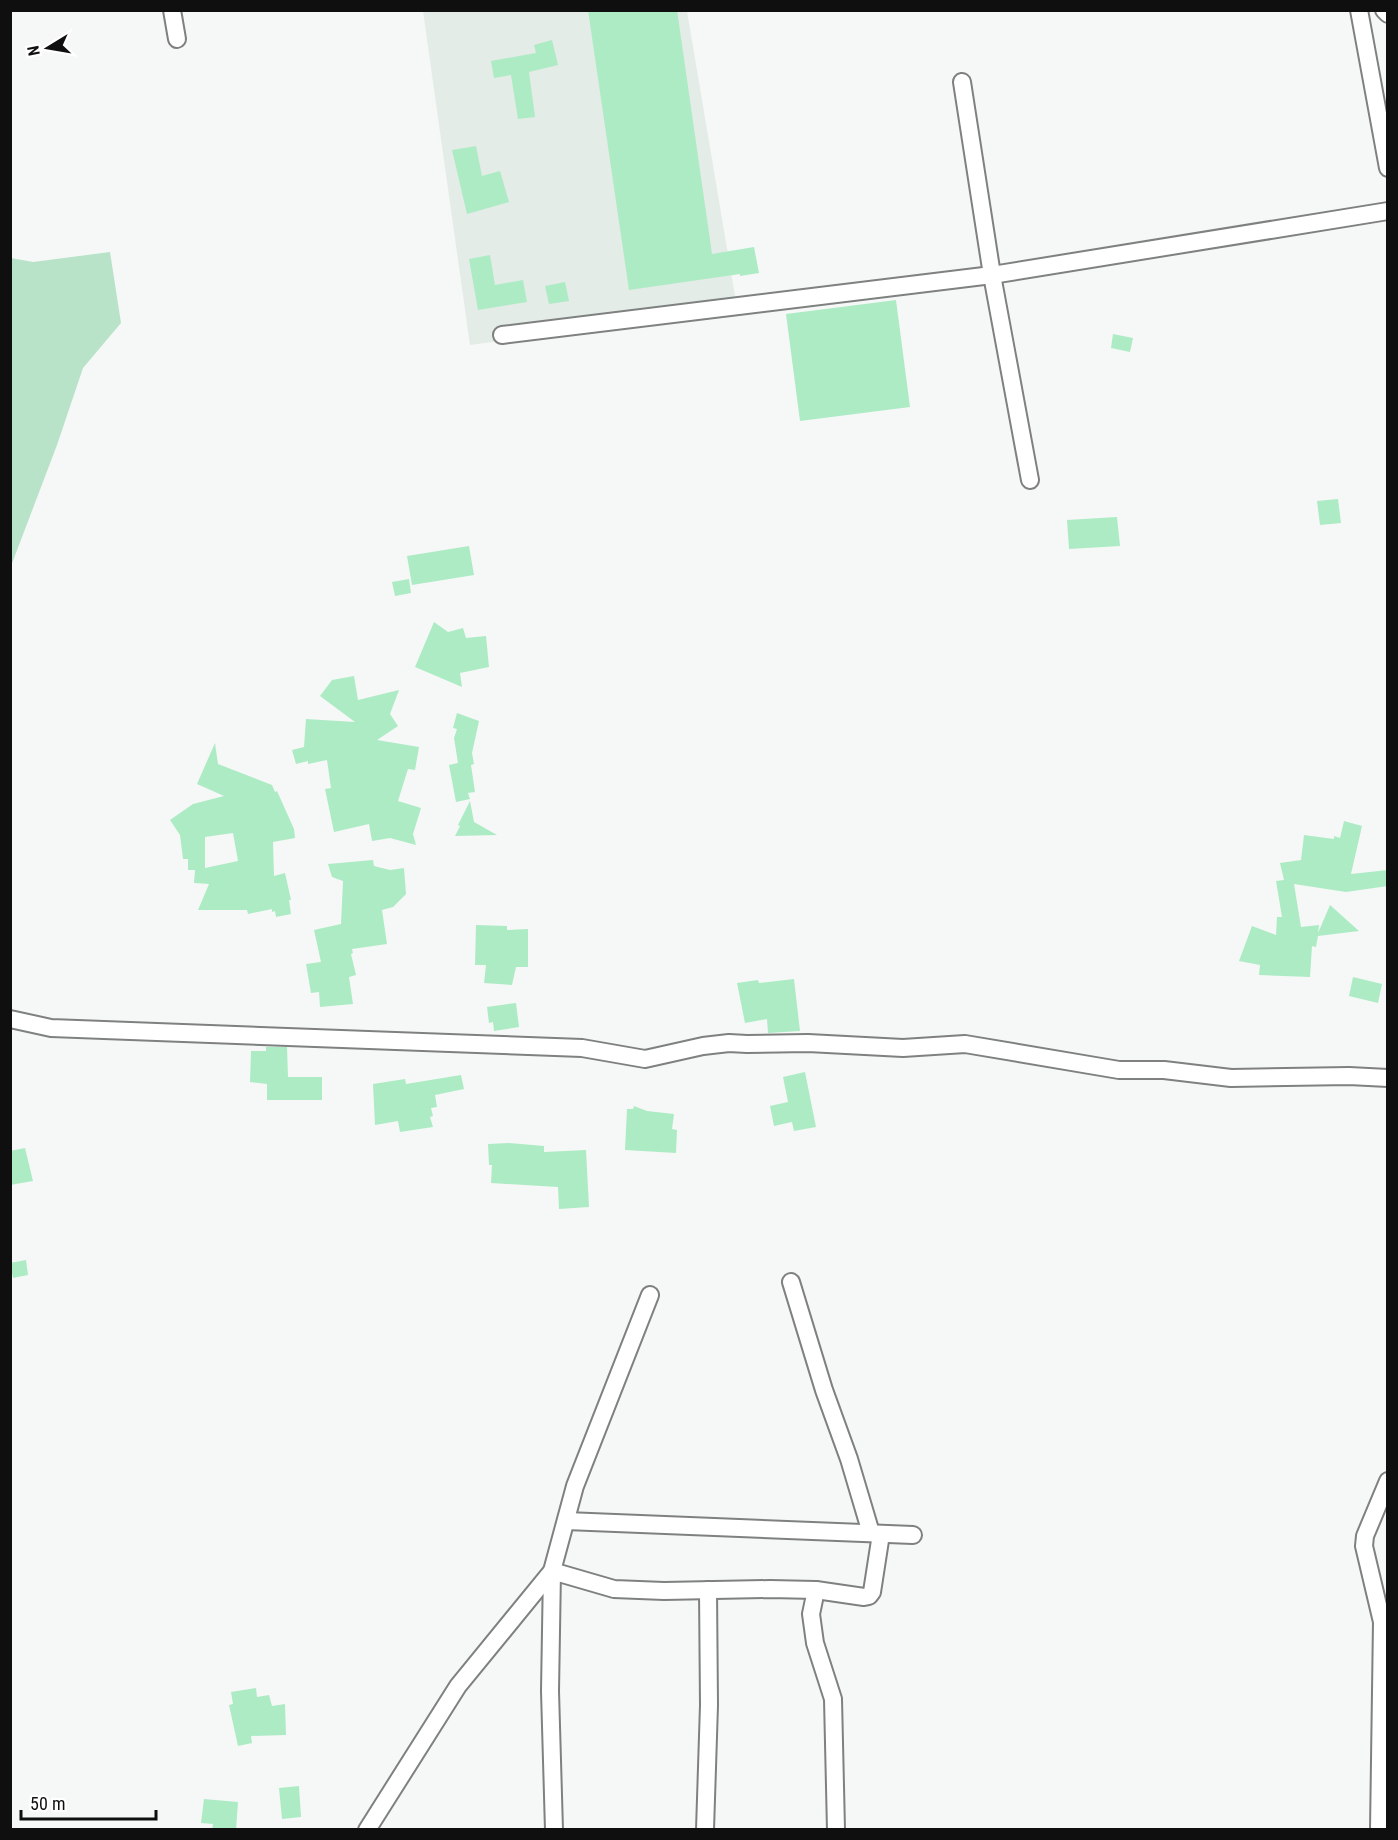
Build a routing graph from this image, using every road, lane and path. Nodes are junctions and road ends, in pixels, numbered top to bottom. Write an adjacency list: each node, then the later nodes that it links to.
1 (172, 10): 5 (street)
2 (1359, 10): 7 (street)
3 (1384, 10): 4 (street)
4 (1388, 14)
5 (177, 39)
6 (962, 82): 9 (street)
7 (1388, 168)
8 (1388, 211): 9 (street)
9 (992, 275): 10 (street); 11 (street)
10 (502, 335)
11 (1030, 480)
12 (10, 1019): 13 (street)
13 (1388, 1078)
14 (791, 1282): 18 (street)
15 (650, 1295): 17 (street)
16 (1388, 1481): 23 (street)
17 (566, 1521): 18 (street); 20 (street)
18 (876, 1534): 19 (street); 22 (street)
19 (914, 1535)
20 (552, 1571): 21 (street); 24 (street); 25 (street)
21 (708, 1590): 22 (street); 26 (street)
22 (816, 1590): 27 (street)
23 (1385, 1622): 28 (street)
24 (367, 1830)
25 (554, 1830)
26 (705, 1830)
27 (836, 1830)
28 (1379, 1830)

